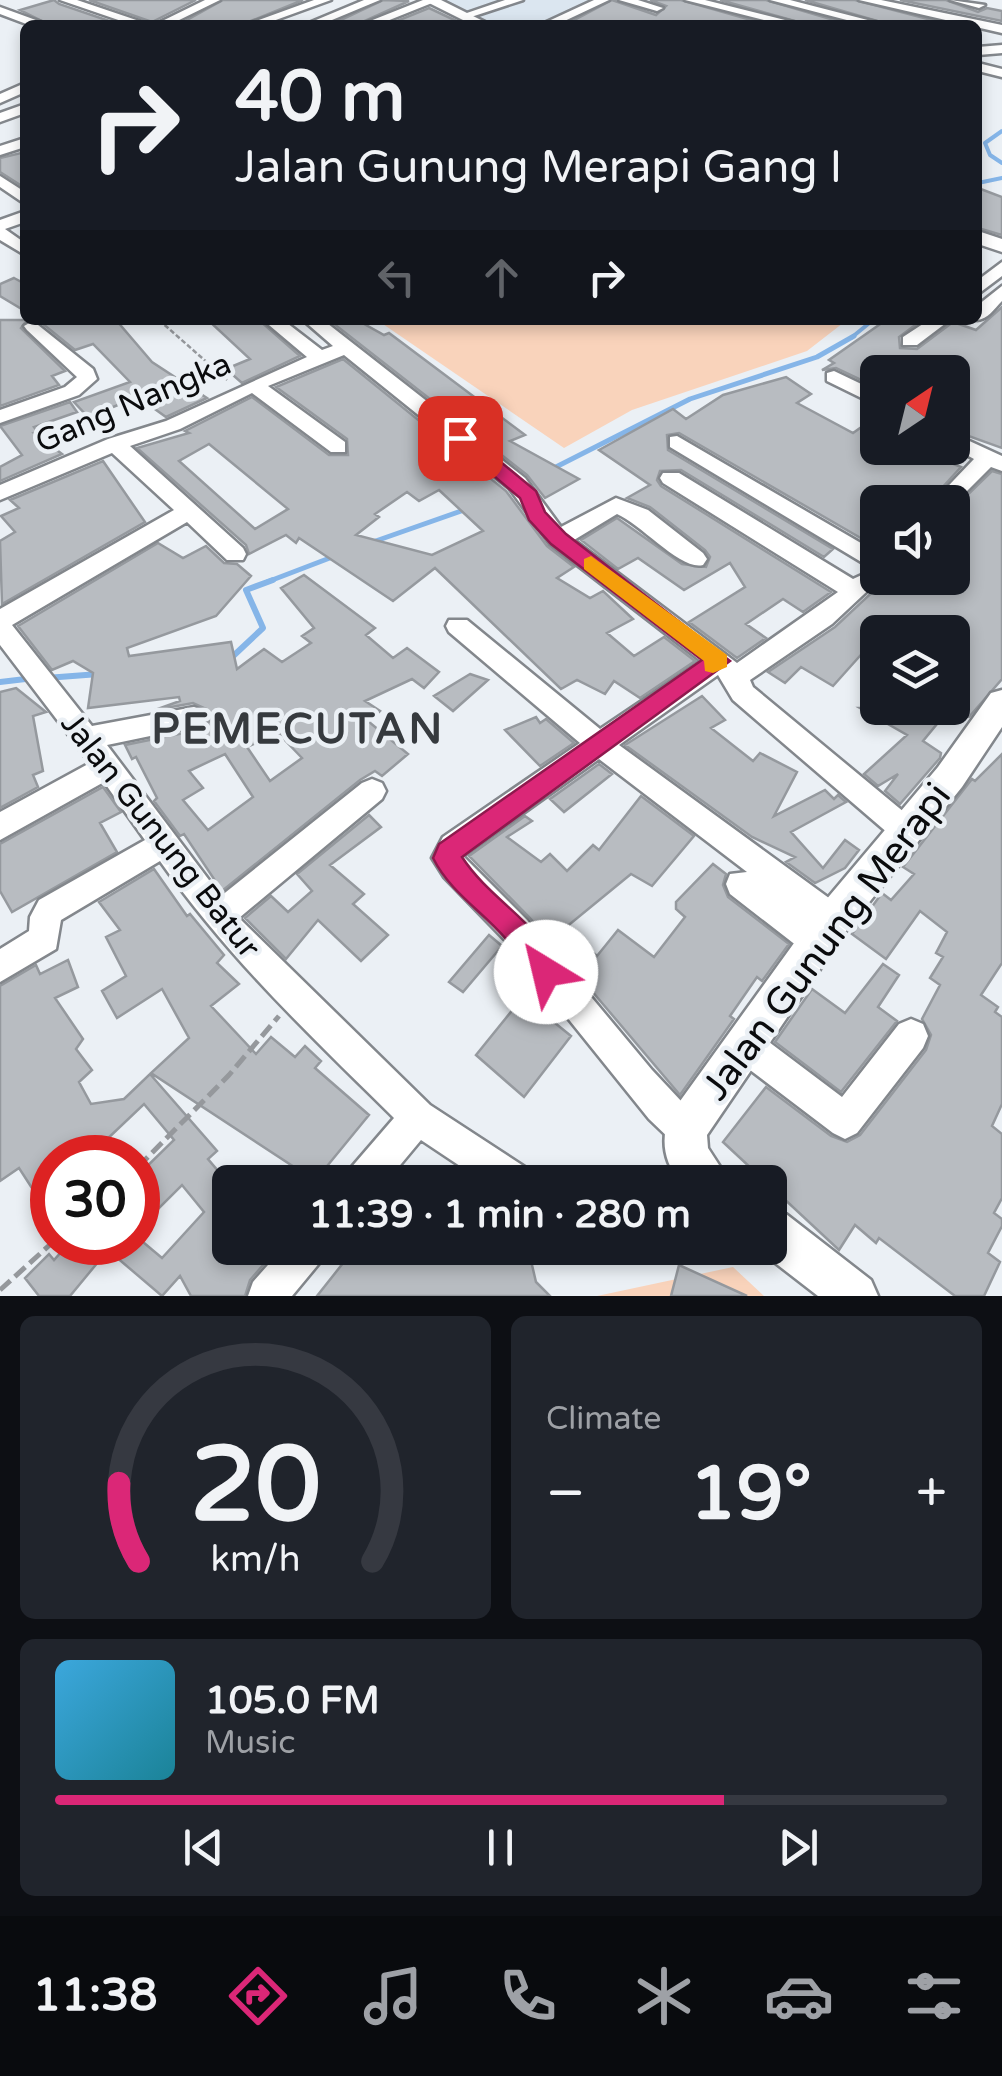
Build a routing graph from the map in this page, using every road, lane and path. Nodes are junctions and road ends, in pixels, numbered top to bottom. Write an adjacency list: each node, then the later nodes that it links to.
1 (66, 0): 18 (street)
2 (214, 0): 19 (street)
3 (325, 0): 20 (street)
4 (374, 0): 21 (street)
5 (431, 0): 22 (street); 23 (main road)
6 (517, 0): 24 (street)
7 (603, 0): 25 (street)
8 (625, 0): 14 (street)
9 (691, 0): 26 (street)
10 (776, 0): 27 (street)
11 (865, 0): 16 (street)
12 (956, 0): 13 (street)
13 (981, 2): 16 (street)
14 (656, 8)
15 (0, 10): 17 (street)
16 (953, 19): 28 (street)
17 (27, 20)
18 (129, 20)
19 (171, 20)
20 (266, 20)
21 (323, 20)
22 (379, 20)
23 (466, 20)
24 (473, 20)
25 (557, 20)
26 (777, 20)
27 (860, 20)
28 (958, 20)
29 (0, 180): 30 (street)
30 (20, 195)
31 (0, 229): 32 (street)
32 (20, 246)
33 (1002, 267): 34 (street)
34 (982, 285)
35 (1002, 291): 36 (street)
36 (982, 311)
37 (166, 325): 46 (path)
38 (278, 325): 44 (street)
39 (318, 325): 43 (street)
40 (934, 325): 42 (street)
41 (33, 326): 48 (street)
42 (910, 341)
43 (346, 348): 44 (street, Gang Nangka); 58 (street)
44 (320, 358): 46 (street, Gang Nangka)
45 (834, 377): 47 (street)
46 (247, 388): 50 (street, Gang Nangka); 51 (street)
47 (860, 391)
48 (2, 415)
49 (677, 442): 60 (street)
50 (115, 444): 56 (street, Gang Nangka); 57 (street)
51 (338, 447)
52 (970, 448): 53 (street)
53 (995, 461): 55 (street)
54 (672, 478): 63 (street)
55 (965, 485)
56 (0, 493)
57 (190, 511): 59 (street); 65 (street)
58 (558, 539): 61 (street); 66 (street)
59 (235, 554)
60 (860, 557)
61 (695, 559)
62 (860, 586): 63 (street)
63 (854, 592): 66 (street)
64 (458, 626): 70 (street)
65 (1, 629): 69 (street, Jalan Gunung Batur)
66 (727, 669): 70 (street); 74 (street)
67 (1002, 703): 74 (main road, Jalan Gunung Merapi)
68 (194, 718): 69 (street)
69 (86, 738): 71 (street, Jalan Gunung Batur)
70 (598, 742): 78 (street); 84 (street)
71 (108, 766): 73 (street); 75 (street, Jalan Gunung Batur)
72 (372, 791): 77 (street)
73 (0, 828)
74 (906, 831): 78 (main road, Jalan Gunung Merapi)
75 (164, 844): 77 (street, Jalan Gunung Batur); 79 (street)
76 (742, 884): 78 (street)
77 (218, 917): 80 (street, Jalan Gunung Batur)
78 (825, 931): 82 (main road, Jalan Gunung Merapi)
79 (0, 967)
80 (295, 997): 83 (street, Jalan Gunung Batur); 85 (path)
81 (911, 1036): 82 (street)
82 (745, 1045): 84 (main road, Jalan Gunung Merapi)
83 (418, 1117): 86 (street); 87 (street, Jalan Gunung Batur)
84 (684, 1130): 88 (main road, Jalan Gunung Merapi)
85 (160, 1144)
86 (377, 1165)
87 (489, 1165)
88 (694, 1165)
89 (787, 1243): 94 (main road)
90 (30, 1263): 92 (path)
91 (293, 1265): 93 (street)
92 (0, 1290)
93 (267, 1296)
94 (856, 1296)

